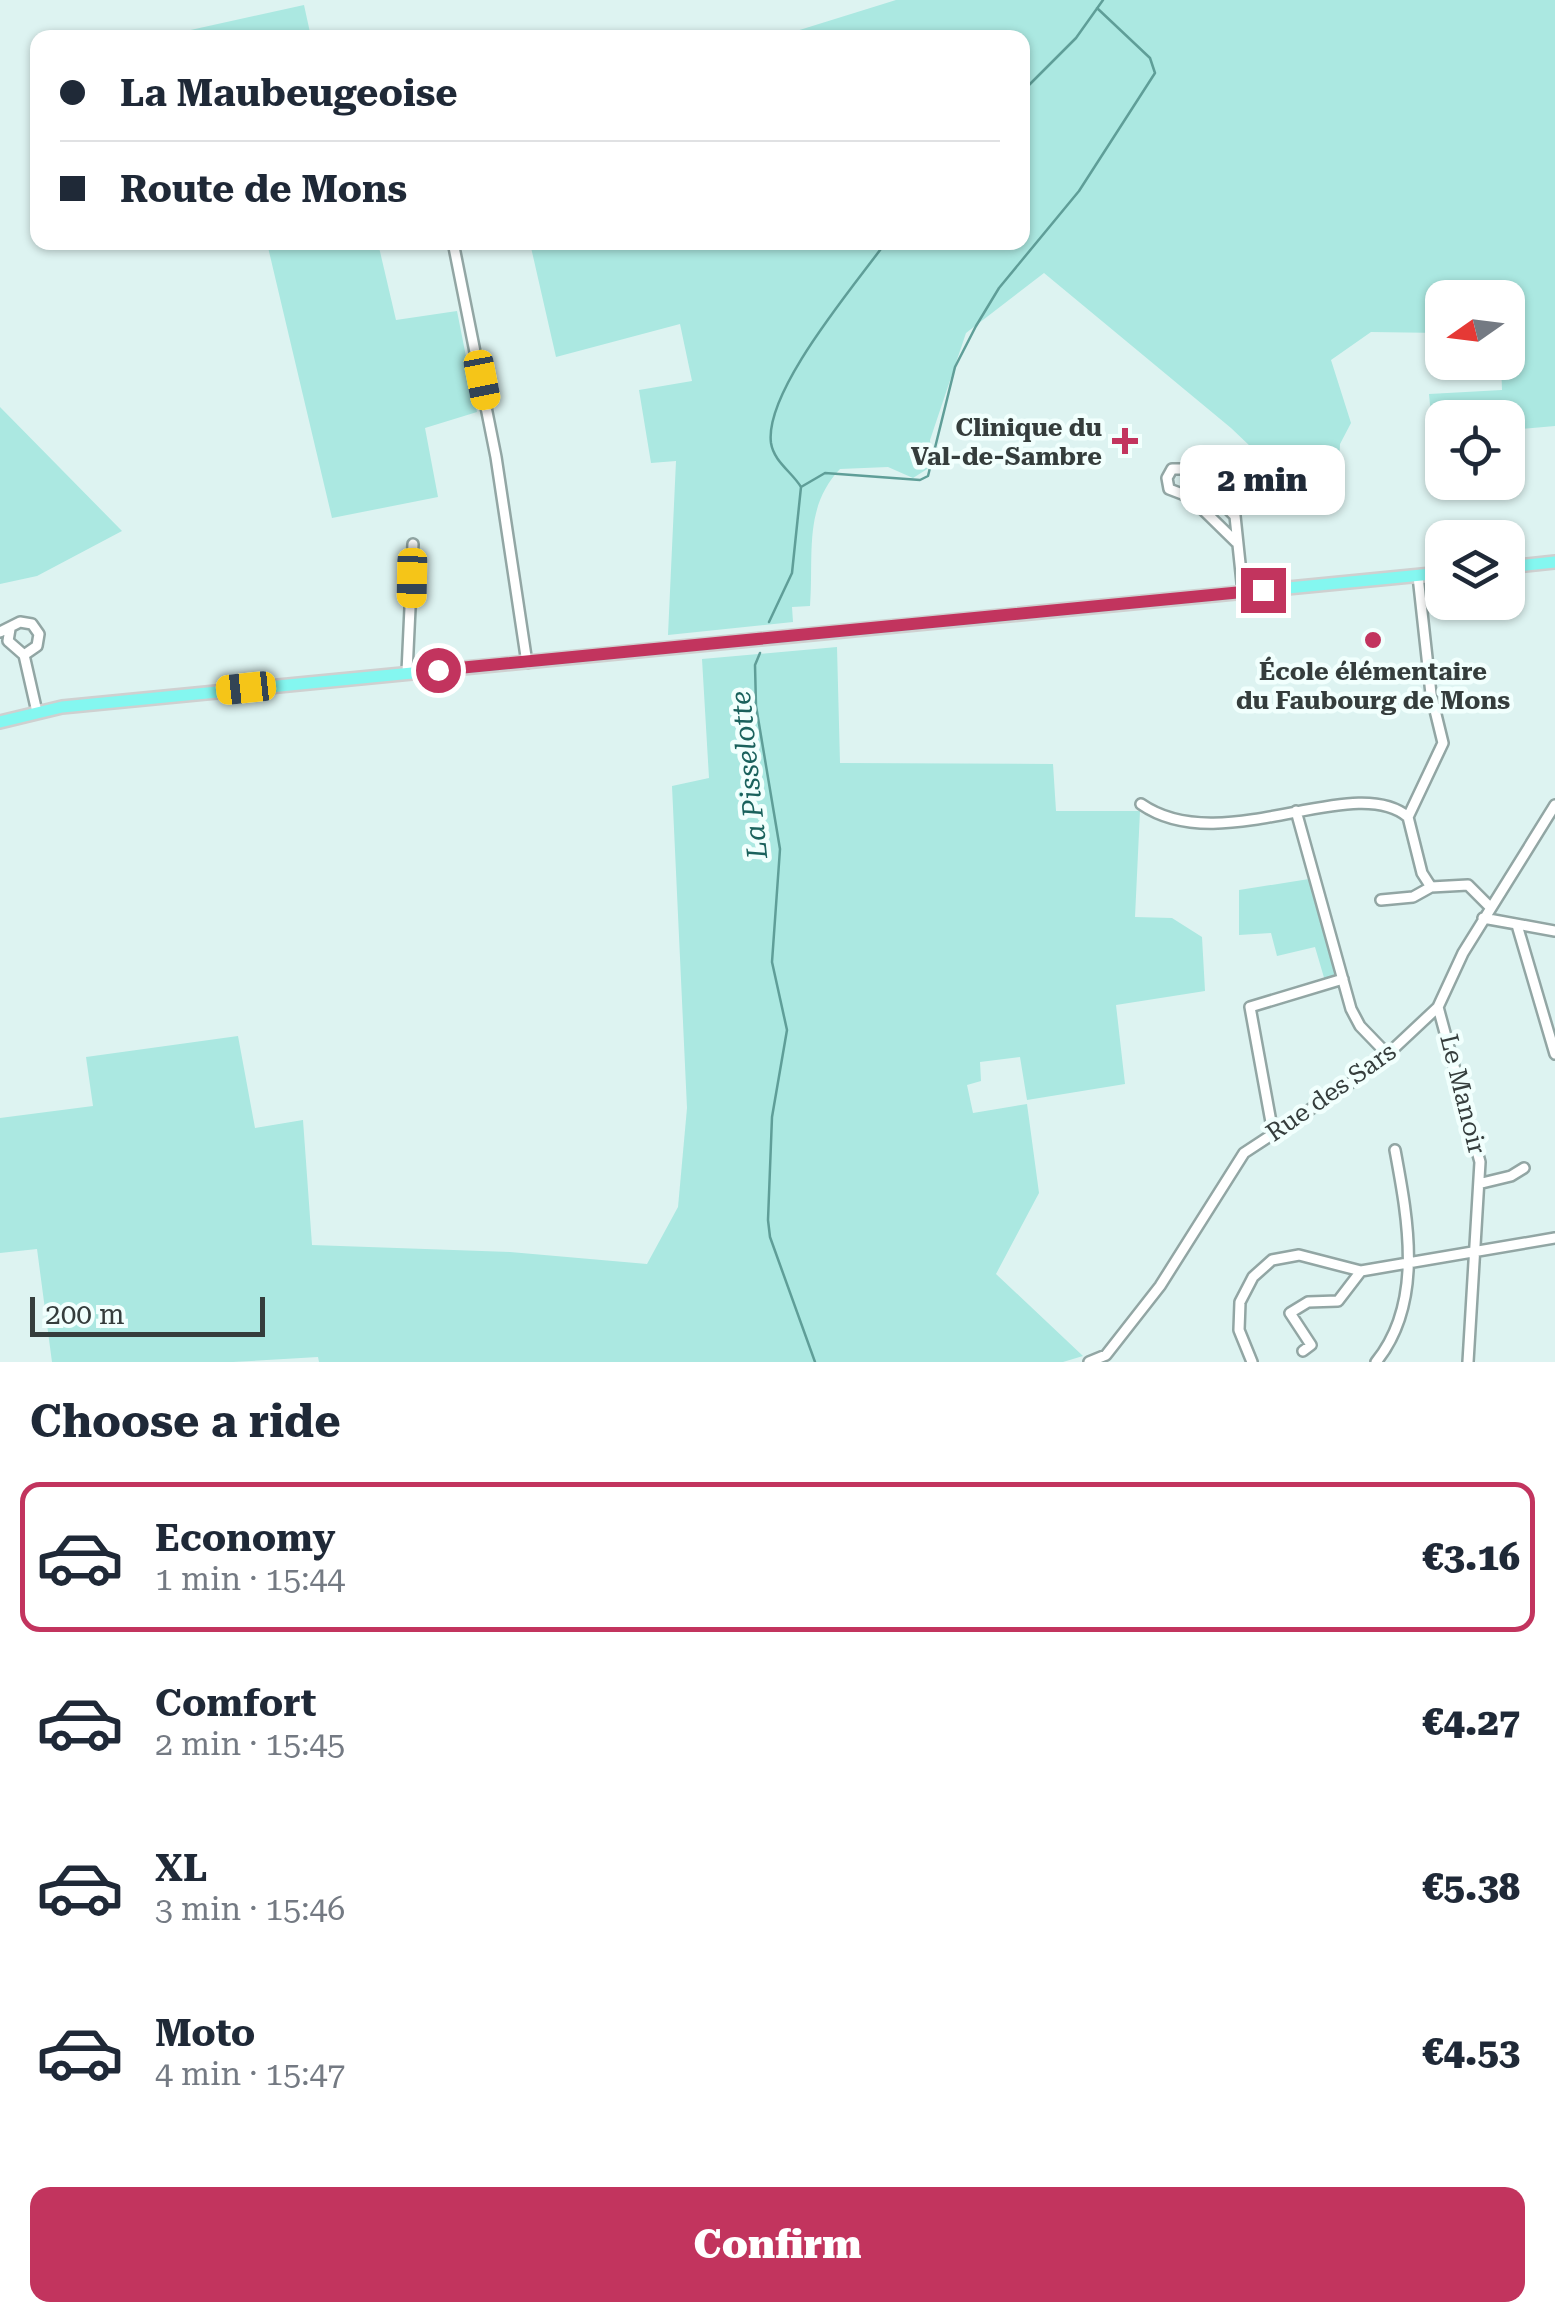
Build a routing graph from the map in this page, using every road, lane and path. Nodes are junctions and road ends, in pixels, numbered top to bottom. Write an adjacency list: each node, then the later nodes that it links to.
1 (456, 250): 15 (street)
2 (1194, 477): 3 (street); 3 (street); 4 (street)
3 (1184, 493): 4 (street)
4 (1236, 542): 8 (street)
5 (413, 544): 16 (street)
6 (1555, 562): 7 (main road)
7 (1525, 565)
8 (1239, 574): 11 (street); 12 (street)
9 (1425, 575): 10 (main road)
10 (1418, 576): 11 (main road); 22 (street)
11 (1243, 592): 12 (main road)
12 (1222, 594): 15 (main road)
13 (5, 630): 14 (street); 14 (street)
14 (24, 655): 17 (street)
15 (527, 663): 16 (main road)
16 (407, 672): 17 (main road)
17 (37, 712): 18 (main road)
18 (0, 722)
19 (1141, 804): 21 (street)
20 (1555, 805): 25 (street, Rue des Sars)
21 (1296, 811): 22 (street); 29 (street)
22 (1408, 817): 23 (street)
23 (1431, 887): 24 (street); 25 (street)
24 (1381, 900)
25 (1490, 907): 26 (street, Rue des Sars)
26 (1483, 918): 27 (street); 30 (street, Rue des Sars)
27 (1516, 925): 28 (street); 31 (street)
28 (1555, 930)
29 (1343, 979): 32 (street); 33 (street)
30 (1438, 1007): 32 (street, Rue des Sars); 36 (street, Le Manoir)
31 (1555, 1054)
32 (1388, 1055): 33 (street, Rue des Sars)
33 (1272, 1133): 42 (street, Rue des Sars)
34 (1396, 1150): 39 (street)
35 (1524, 1168): 36 (street, Le Manoir)
36 (1482, 1182): 38 (street, Le Manoir)
37 (1555, 1238): 38 (street)
38 (1473, 1254): 39 (street); 46 (street, Le Manoir)
39 (1406, 1266): 40 (street); 45 (street)
40 (1361, 1271): 41 (street); 44 (street)
41 (1311, 1345)
42 (1108, 1358): 43 (street, Rue des Sars)
43 (1089, 1362)
44 (1252, 1362)
45 (1376, 1362)
46 (1468, 1362)

